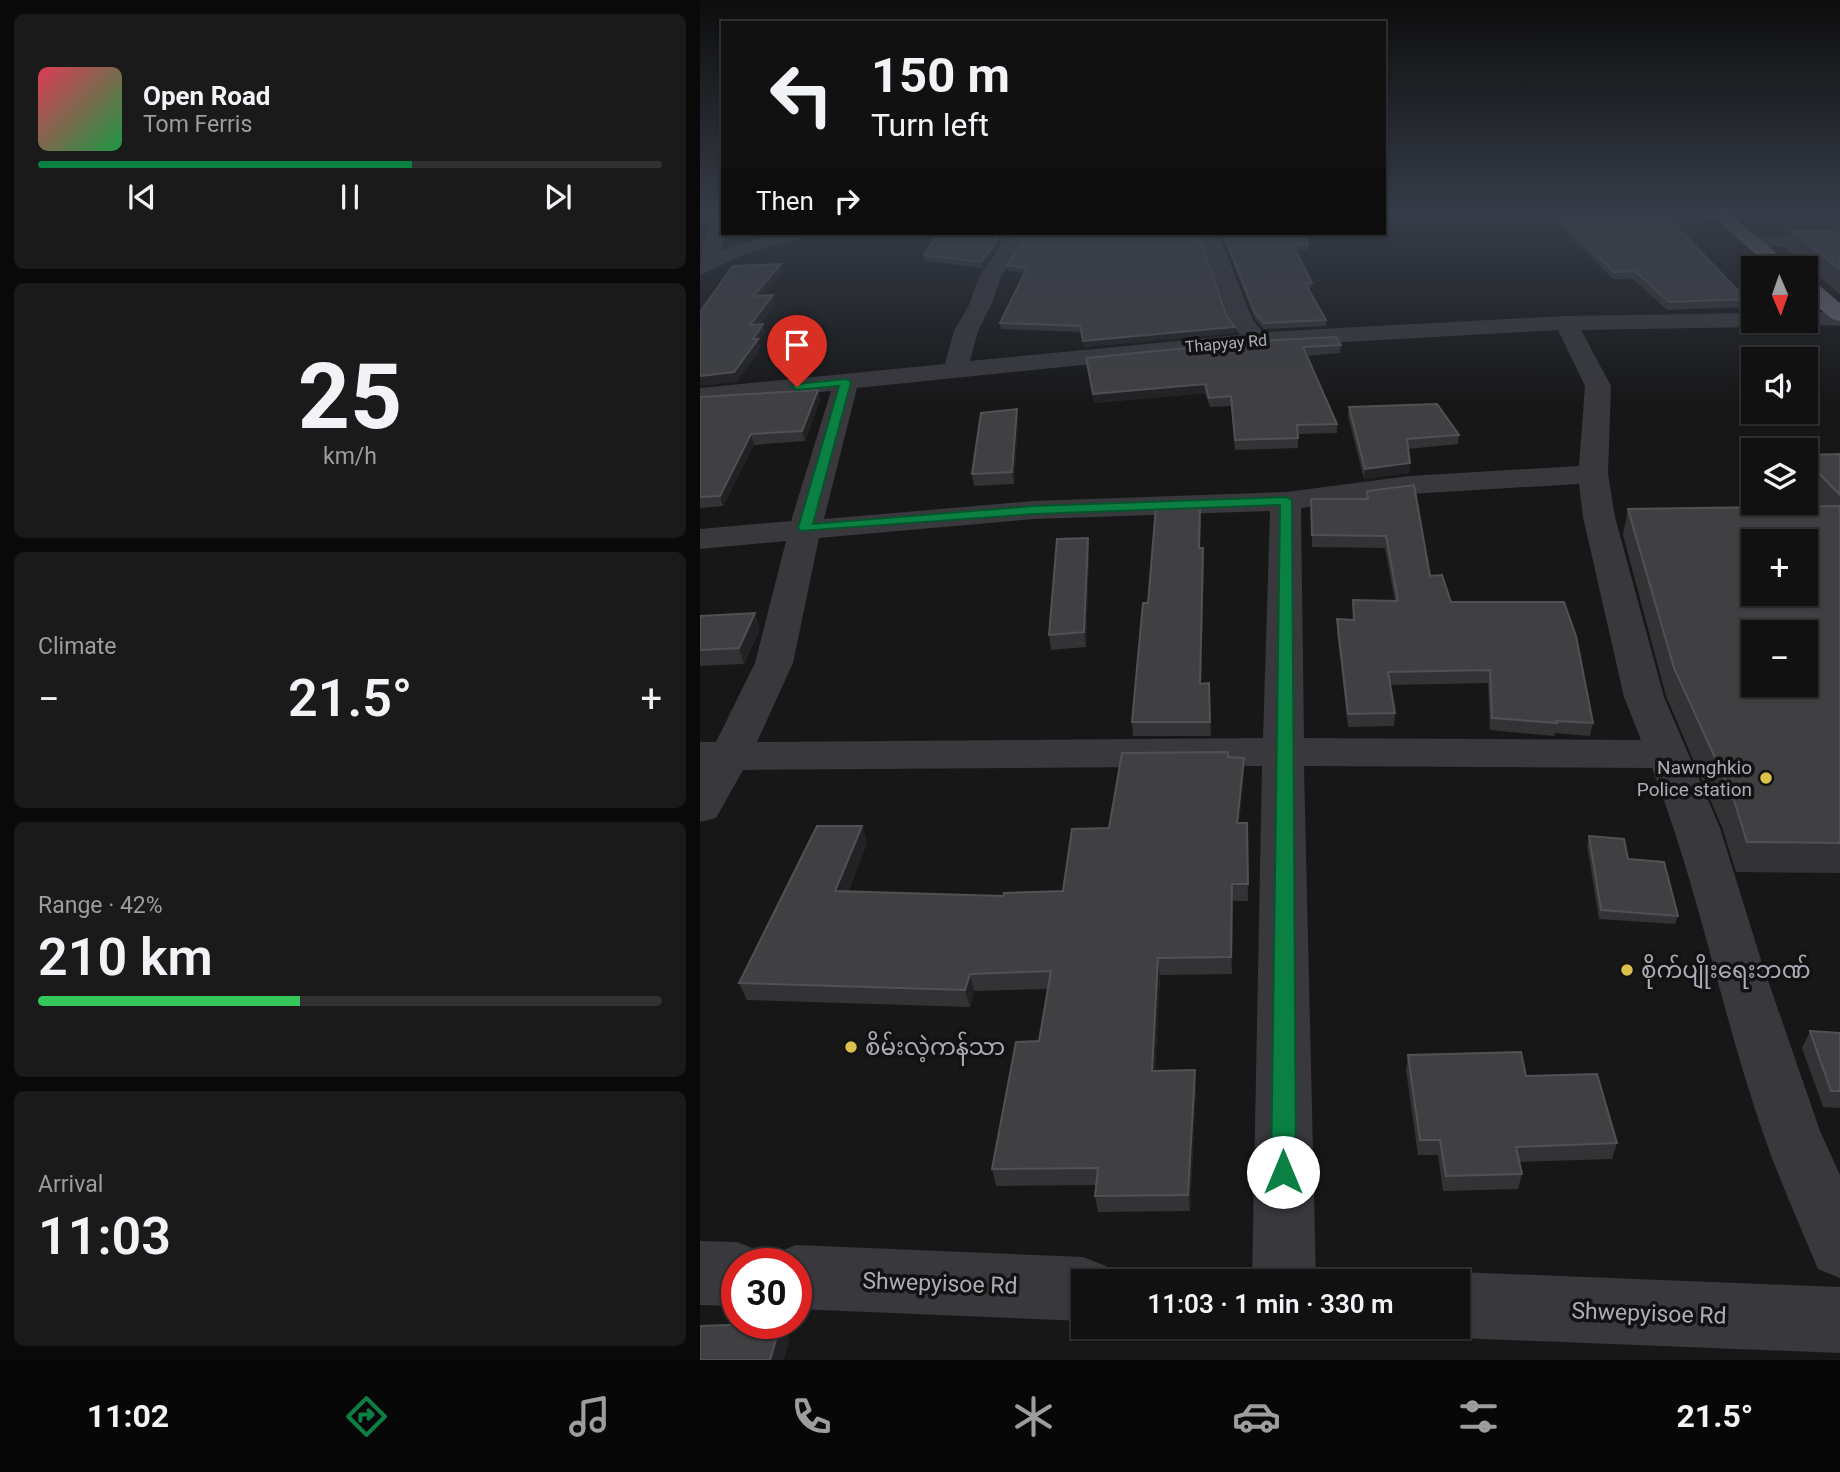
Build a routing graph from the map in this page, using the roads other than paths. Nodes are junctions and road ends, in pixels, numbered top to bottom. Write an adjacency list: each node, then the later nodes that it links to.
1 (991, 275): 10 (street)
2 (1224, 275): 9 (street)
3 (1818, 296): 4 (highway)
4 (1840, 313)
5 (1818, 319): 6 (street)
6 (1840, 319)
7 (1741, 320): 8 (street, Thapyay Rd)
8 (1566, 323): 9 (street, Thapyay Rd); 13 (street)
9 (1257, 340): 10 (street, Thapyay Rd)
10 (956, 369): 11 (street, Thapyay Rd)
11 (846, 382): 12 (street, Thapyay Rd); 15 (street)
12 (700, 396)
13 (1593, 474): 14 (street); 18 (street)
14 (1286, 500): 15 (street); 17 (street)
15 (805, 528): 16 (street); 19 (street)
16 (700, 539)
17 (1283, 752): 18 (street); 19 (street); 22 (street)
18 (1668, 754): 21 (street)
19 (715, 755): 20 (street)
20 (700, 807)
21 (1840, 1247)
22 (1284, 1269)
23 (700, 1273): 24 (street)
24 (721, 1274)
25 (812, 1278): 26 (street, Shwepyisoe Rd)
26 (1071, 1288)
27 (1470, 1305): 28 (street, Shwepyisoe Rd)
28 (1840, 1320)

